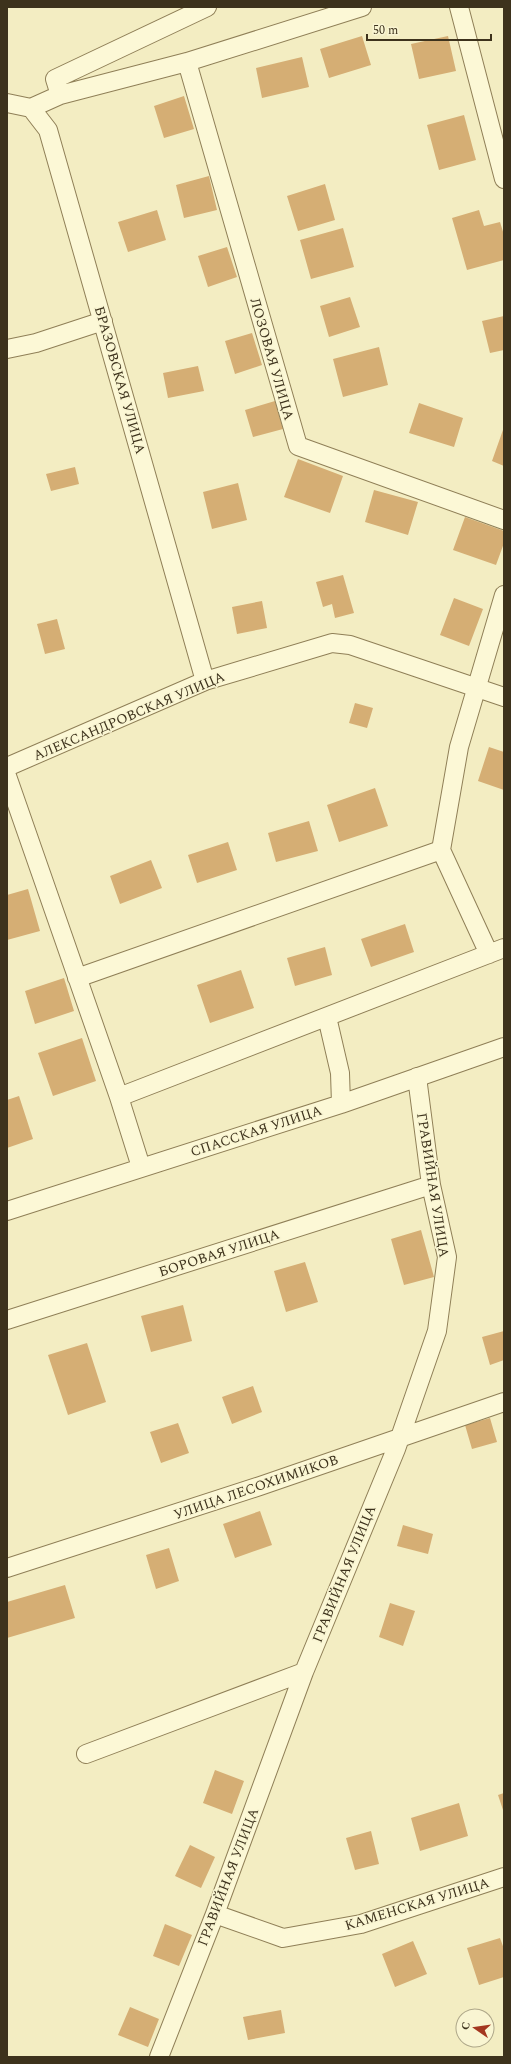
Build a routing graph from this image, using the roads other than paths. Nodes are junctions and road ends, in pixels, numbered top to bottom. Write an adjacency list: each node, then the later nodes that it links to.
1 (207, 7): 5 (street)
2 (362, 7): 4 (street)
3 (459, 7): 8 (street)
4 (187, 62): 5 (street); 11 (street, ЛОЗОВАЯ УЛИЦА)
5 (60, 95): 7 (street)
6 (7, 103): 7 (street)
7 (31, 108): 9 (street, БРАЗОВСКАЯ УЛИЦА)
8 (504, 179)
9 (103, 321): 10 (street); 13 (street, БРАЗОВСКАЯ УЛИЦА)
10 (7, 349)
11 (504, 520)
12 (504, 595): 14 (street)
13 (205, 681): 14 (street, АЛЕКСАНДРОВСКАЯ УЛИЦА); 16 (street, АЛЕКСАНДРОВСКАЯ УЛИЦА)
14 (478, 687): 15 (street, АЛЕКСАНДРОВСКАЯ УЛИЦА); 18 (street)
15 (504, 697)
16 (7, 767)
17 (7, 776): 20 (street)
18 (441, 850): 19 (street); 20 (street)
19 (496, 951): 21 (street)
20 (77, 978): 24 (street)
21 (327, 1017): 24 (street); 25 (street)
22 (504, 1047): 23 (street, СПАССКАЯ УЛИЦА)
23 (417, 1077): 25 (street, СПАССКАЯ УЛИЦА); 27 (street, ГРАВИЙНАЯ УЛИЦА)
24 (119, 1097): 26 (street)
25 (341, 1104): 26 (street, СПАССКАЯ УЛИЦА)
26 (141, 1167): 28 (street, СПАССКАЯ УЛИЦА)
27 (431, 1185): 29 (street, БОРОВАЯ УЛИЦА); 31 (street, ГРАВИЙНАЯ УЛИЦА)
28 (7, 1211)
29 (7, 1320)
30 (504, 1402): 31 (street, УЛИЦА ЛЕСОХИМИКОВ)
31 (400, 1438): 32 (street, УЛИЦА ЛЕСОХИМИКОВ); 33 (street, ГРАВИЙНАЯ УЛИЦА)
32 (7, 1568)
33 (304, 1672): 34 (street); 36 (street, ГРАВИЙНАЯ УЛИЦА)
34 (86, 1754)
35 (504, 1877): 36 (street, КАМЕНСКАЯ УЛИЦА)
36 (215, 1914): 37 (street, ГРАВИЙНАЯ УЛИЦА)
37 (159, 2057)

